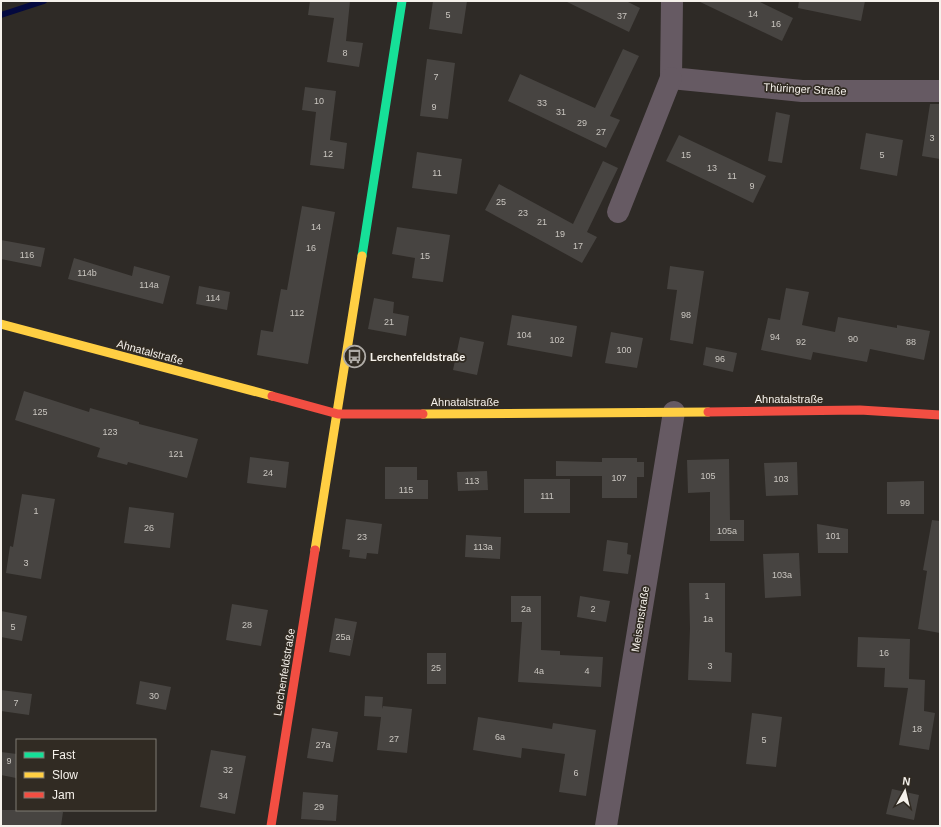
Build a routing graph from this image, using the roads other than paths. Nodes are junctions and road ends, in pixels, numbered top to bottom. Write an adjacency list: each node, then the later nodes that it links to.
1 (402, 1): 8 (street, Lerchenfeldstraße)
2 (672, 1): 3 (street)
3 (671, 78): 4 (street, Thüringer Straße); 5 (street)
4 (940, 91)
5 (618, 212)
6 (1, 327): 8 (street, Ahnatalstraße)
7 (674, 412): 8 (street, Ahnatalstraße); 9 (street, Ahnatalstraße); 11 (street, Meisenstraße)
8 (338, 414): 10 (street, Lerchenfeldstraße)
9 (940, 415)
10 (271, 826)
11 (606, 826)

